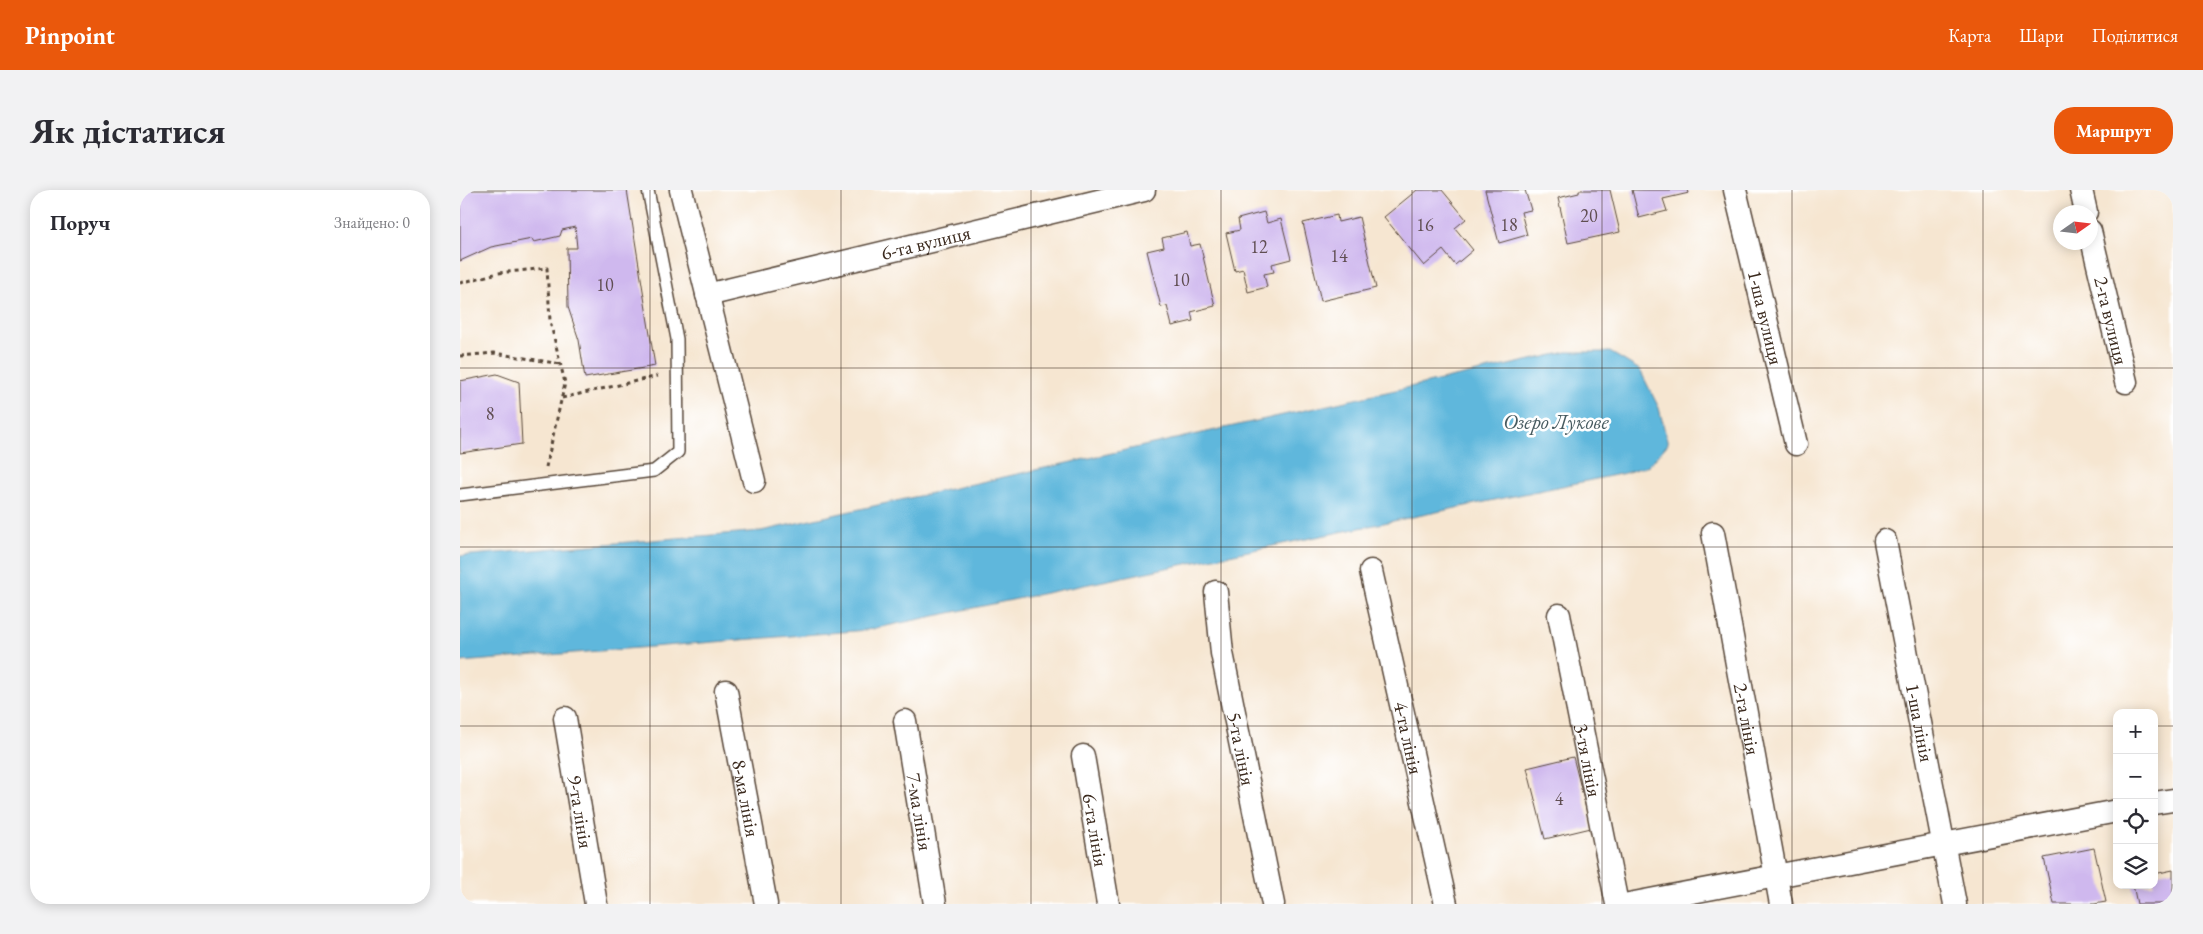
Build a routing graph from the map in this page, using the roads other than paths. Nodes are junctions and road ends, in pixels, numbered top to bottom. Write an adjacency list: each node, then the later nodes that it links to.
1 (648, 190): 12 (lane)
2 (681, 190): 8 (street)
3 (1144, 190): 8 (street, 6-та вулиця)
4 (1735, 190): 10 (street, 1-ша вулиця)
5 (2081, 190): 6 (street)
6 (2084, 205)
7 (2095, 250): 9 (street, 2-га вулиця)
8 (707, 295): 11 (street)
9 (2126, 382)
10 (1796, 444)
11 (754, 480)
12 (460, 495)
13 (1713, 533): 26 (street, 2-га лінія)
14 (1885, 541): 25 (street, 1-ша лінія)
15 (1371, 571): 32 (street, 4-та лінія)
16 (1216, 592): 31 (street, 5-та лінія)
17 (1559, 615): 33 (street, 3-тя лінія)
18 (726, 692): 28 (street, 8-ма лінія)
19 (565, 718): 27 (street, 9-та лінія)
20 (905, 721): 29 (street, 7-ма лінія)
21 (1083, 756): 30 (street, 6-та лінія)
22 (2173, 800): 23 (street)
23 (2158, 802)
24 (2113, 812): 25 (street)
25 (1944, 845): 26 (street); 36 (street, 1-ша лінія)
26 (1775, 877): 34 (street); 35 (street, 2-га лінія)
27 (596, 904)
28 (766, 904)
29 (935, 904)
30 (1108, 904)
31 (1273, 904)
32 (1446, 904)
33 (1617, 904)
34 (1629, 904)
35 (1781, 904)
36 (1955, 904)

